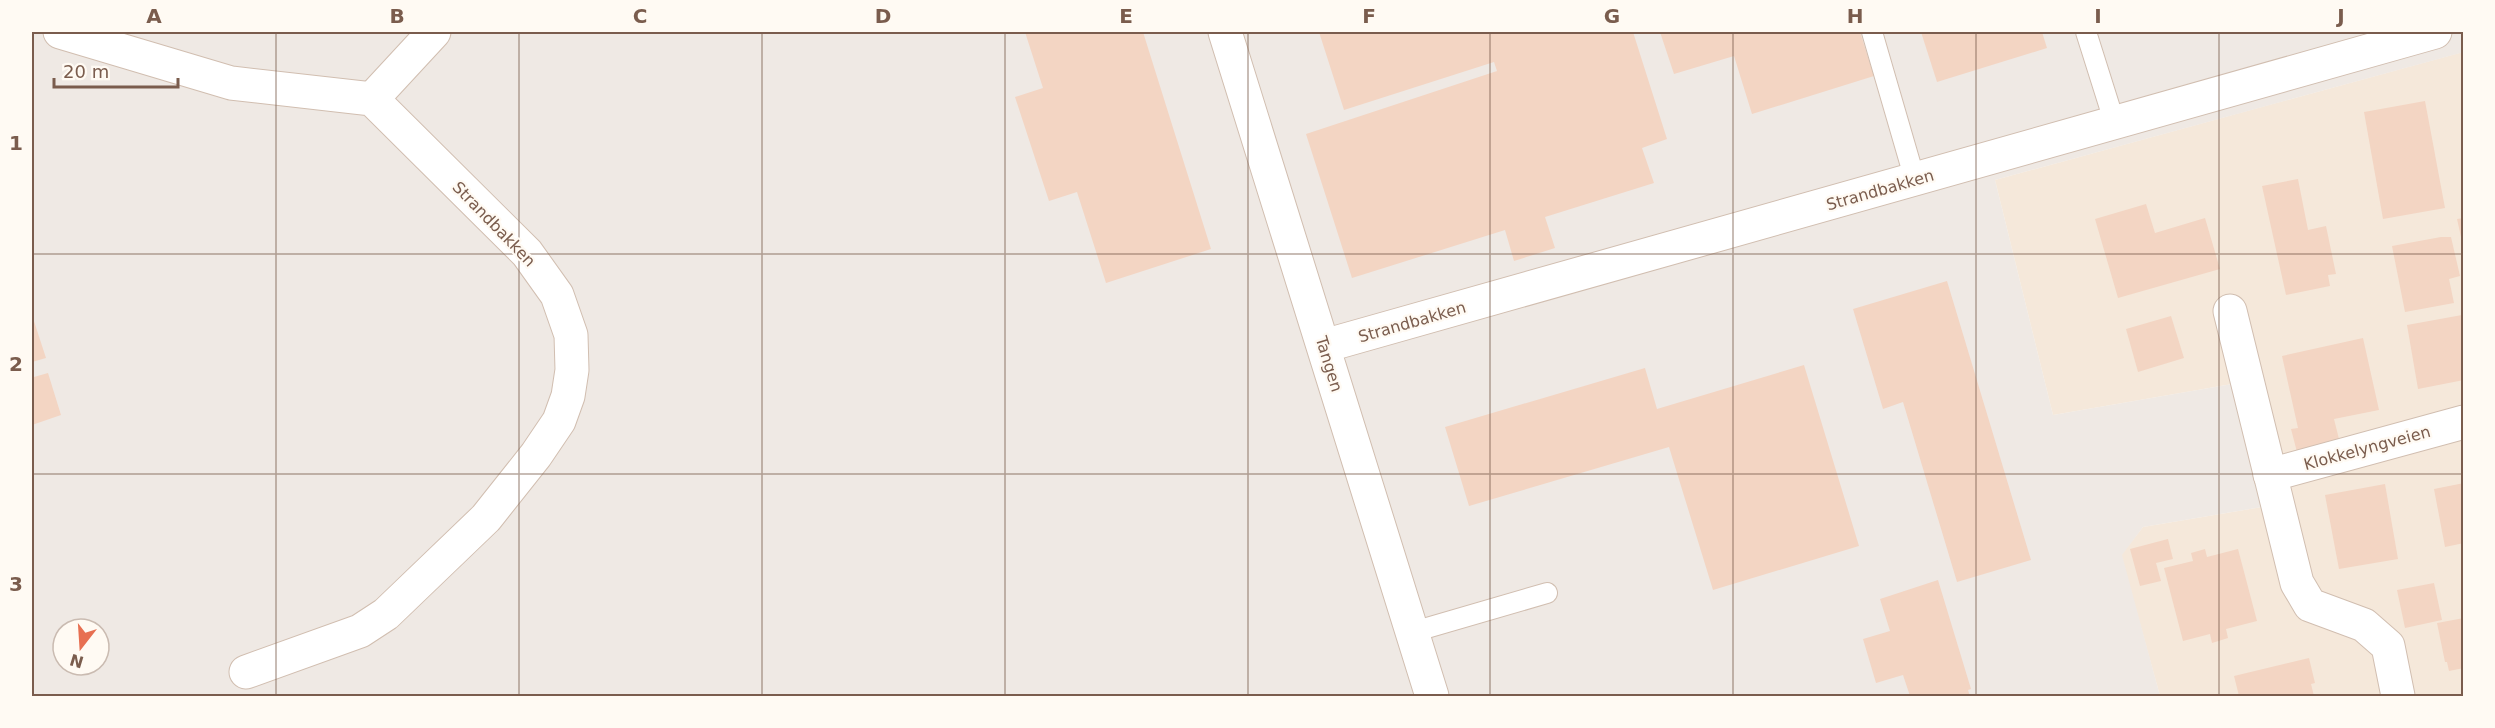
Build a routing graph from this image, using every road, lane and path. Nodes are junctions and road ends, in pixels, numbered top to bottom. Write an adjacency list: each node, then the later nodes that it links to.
1 (60, 32): 7 (street)
2 (434, 32): 7 (street)
3 (1225, 32): 11 (street, Tangen)
4 (1872, 32): 9 (lane)
5 (2086, 32): 8 (lane)
6 (2423, 34): 8 (street, Strandbakken)
7 (372, 99): 16 (street, Strandbakken)
8 (2115, 124): 9 (street, Strandbakken)
9 (1915, 180): 11 (street, Strandbakken)
10 (2230, 311): 13 (street)
11 (1324, 346): 15 (street, Tangen)
12 (2463, 422): 13 (street, Klokkelyngveien)
13 (2270, 475): 18 (street)
14 (1547, 593): 15 (lane)
15 (1413, 632): 17 (street, Tangen)
16 (246, 672)
17 (1432, 696)
18 (2398, 696)

